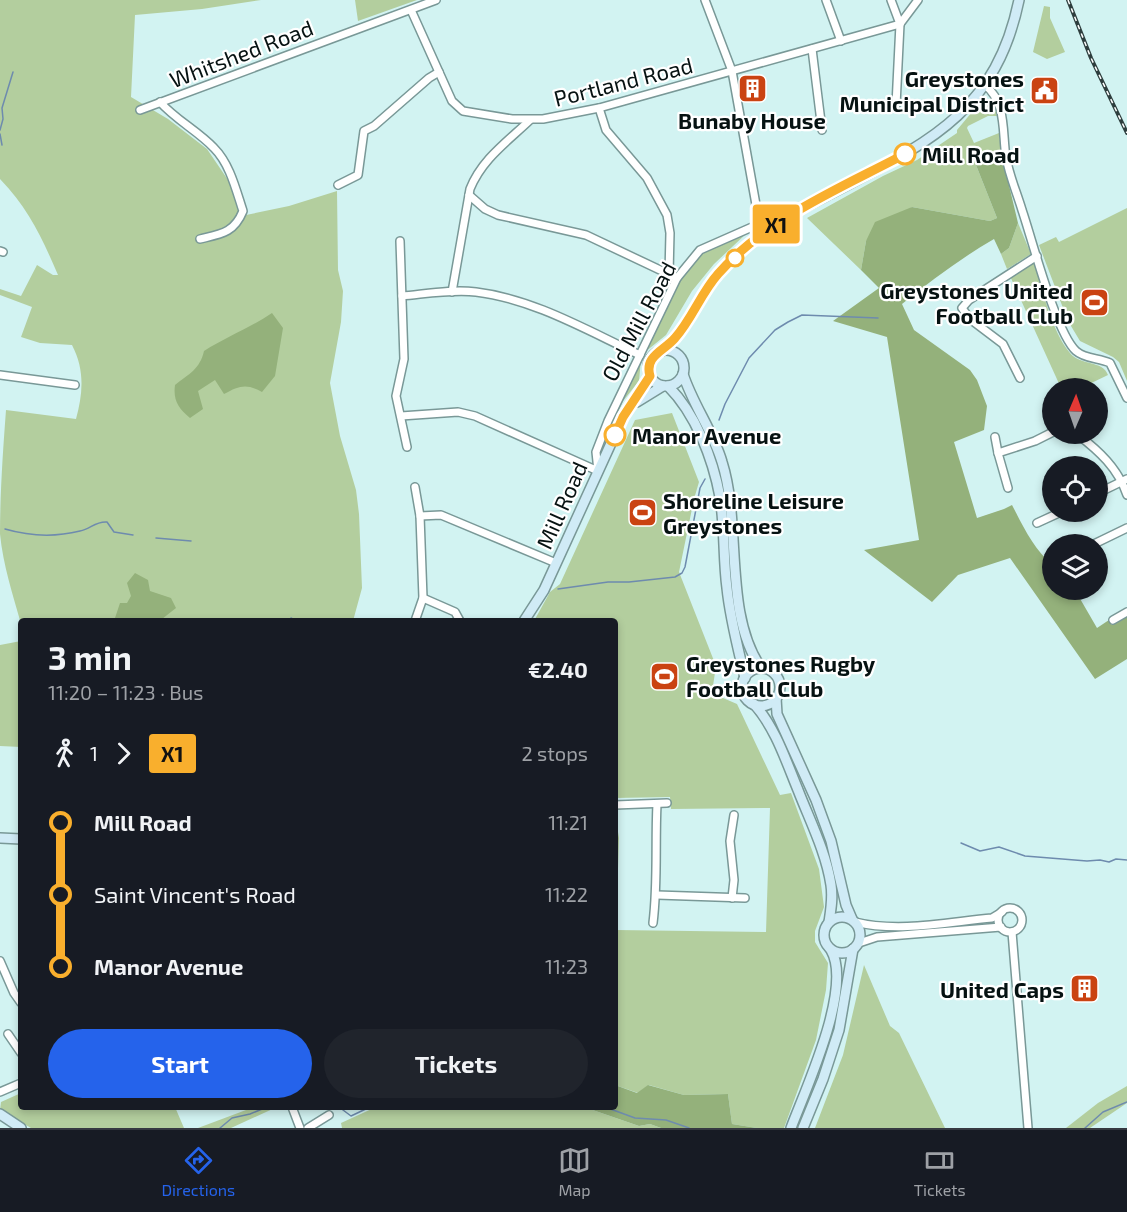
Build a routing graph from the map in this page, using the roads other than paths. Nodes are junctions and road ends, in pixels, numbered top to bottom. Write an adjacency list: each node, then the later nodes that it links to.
1 (436, 0): 7 (street, Whitshed Road)
2 (705, 0): 11 (street)
3 (826, 0): 9 (street)
4 (891, 0): 8 (street)
5 (918, 0): 8 (street)
6 (1019, 0): 13 (main road)
7 (411, 10): 12 (street, Portland Road); 14 (street, Whitshed Road)
8 (900, 24): 9 (street, Portland Road); 15 (street)
9 (841, 41): 10 (street, Portland Road)
10 (812, 49): 11 (street, Portland Road); 19 (street)
11 (732, 71): 16 (street, Portland Road); 22 (street)
12 (439, 72): 18 (street, Portland Road); 20 (street)
13 (985, 85): 22 (main road); 25 (street)
14 (160, 102): 17 (street, Whitshed Road); 23 (street, Whitshed Road)
15 (896, 105)
16 (599, 108): 18 (street, Portland Road); 26 (street)
17 (140, 110)
18 (530, 120): 21 (street)
19 (822, 130)
20 (338, 185)
21 (469, 195): 26 (street); 28 (street)
22 (761, 229): 27 (street, Old Mill Road); 30 (main road)
23 (200, 239)
24 (400, 241): 29 (street)
25 (1037, 256): 37 (street); 40 (street)
26 (669, 274): 27 (street)
27 (677, 278): 32 (street, Old Mill Road)
28 (452, 292): 29 (street); 32 (street)
29 (402, 296): 42 (street)
30 (684, 326): 31 (main road); 33 (main road)
31 (662, 351): 33 (main road); 36 (main road)
32 (640, 355): 48 (street, Old Mill Road)
33 (679, 356): 34 (main road)
34 (683, 374): 39 (main road); 66 (main road)
35 (0, 375): 38 (street)
36 (650, 376): 39 (main road); 41 (main road, Mill Road)
37 (1020, 378)
38 (75, 385)
39 (666, 386): 41 (main road, Mill Road); 67 (main road)
40 (1127, 398)
41 (633, 405): 48 (main road, Mill Road)
42 (400, 416): 46 (street); 48 (street)
43 (995, 437): 47 (street)
44 (1042, 438): 47 (street)
45 (1088, 444): 49 (street)
46 (407, 447)
47 (999, 453): 51 (street)
48 (598, 471): 59 (main road, Mill Road)
49 (1125, 480): 52 (street); 53 (street)
50 (416, 487): 54 (street)
51 (1008, 488)
52 (1108, 488)
53 (1127, 495)
54 (420, 516): 59 (street); 60 (street)
55 (1042, 521): 56 (street)
56 (1036, 524)
57 (1127, 528): 58 (street)
58 (1108, 537)
59 (556, 563): 64 (main road, Mill Road)
60 (423, 598): 62 (street); 63 (street)
61 (1127, 612): 65 (street)
62 (416, 618)
63 (458, 618)
64 (526, 618)
65 (1113, 620)
66 (761, 668): 67 (main road); 68 (main road)
67 (745, 678): 69 (main road)
68 (776, 698): 69 (main road); 80 (main road)
69 (754, 704): 81 (main road)
70 (667, 803): 71 (street)
71 (657, 804): 72 (street); 76 (street)
72 (618, 805)
73 (734, 815): 77 (street)
74 (0, 838): 75 (main road)
75 (18, 839)
76 (657, 895): 77 (street); 82 (street)
77 (732, 898): 78 (street)
78 (745, 898)
79 (1002, 912): 80 (street); 83 (street); 84 (street)
80 (854, 921): 81 (main road); 85 (main road)
81 (829, 922): 86 (main road)
82 (653, 924)
83 (1001, 927): 84 (street); 85 (street)
84 (1012, 932): 101 (street)
85 (856, 946): 86 (main road); 100 (main road)
86 (831, 950): 99 (main road)
87 (0, 961): 88 (street)
88 (18, 999)
89 (8, 1034): 90 (street)
90 (18, 1049)
91 (18, 1084): 92 (street)
92 (0, 1092)
93 (293, 1110): 97 (street)
94 (0, 1114): 96 (main road)
95 (329, 1115): 98 (street)
96 (21, 1128)
97 (300, 1128)
98 (308, 1128)
99 (791, 1128)
100 (803, 1128)
101 (1028, 1128)

